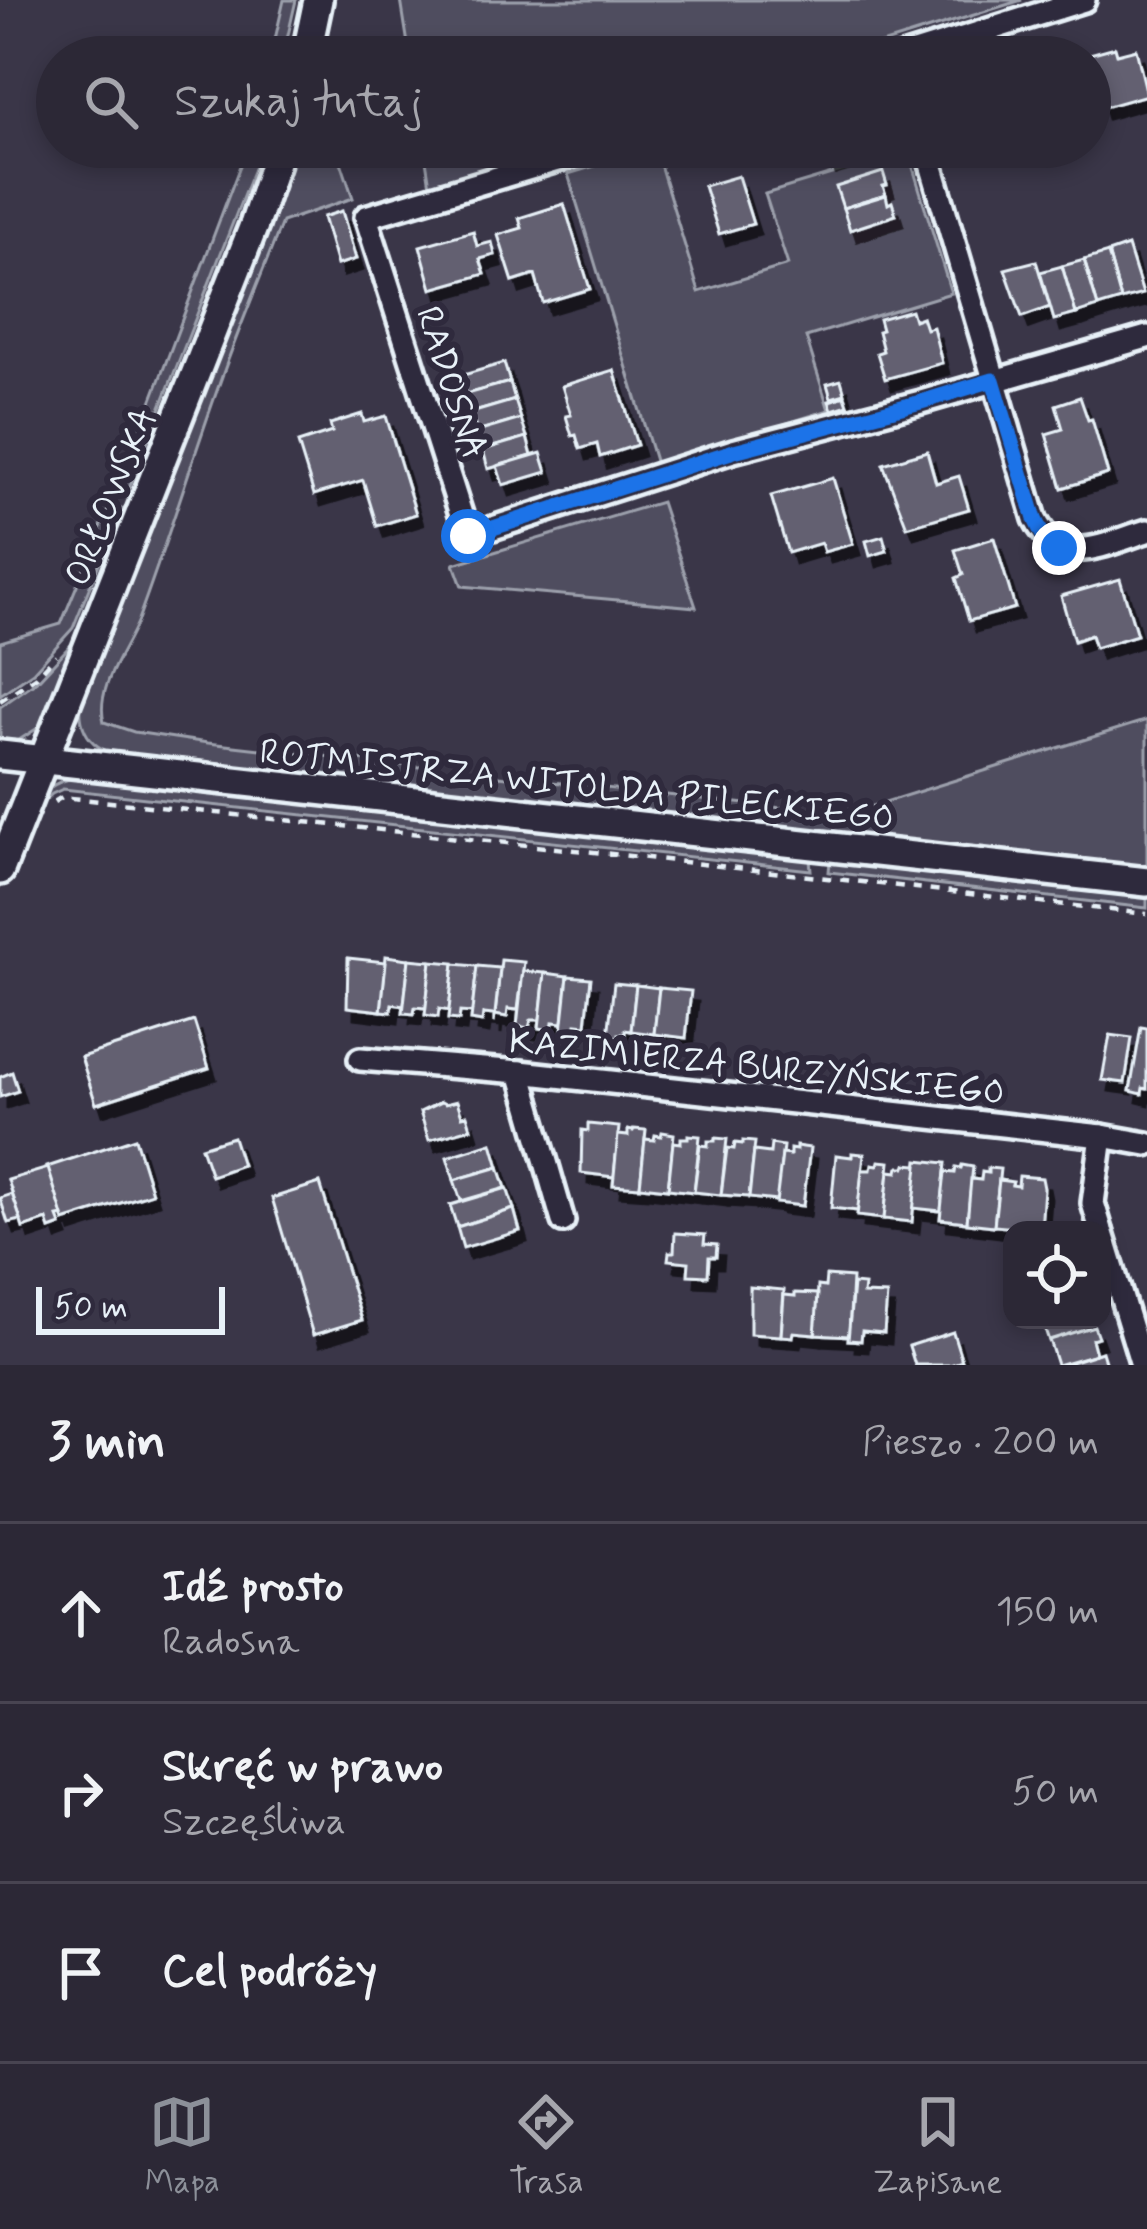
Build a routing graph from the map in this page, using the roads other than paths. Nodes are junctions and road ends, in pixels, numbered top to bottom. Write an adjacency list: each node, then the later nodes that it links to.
1 (318, 0): 3 (street)
2 (1084, 0): 4 (street)
3 (310, 36)
4 (969, 36)
5 (273, 168): 12 (street, ORŁOWSKA)
6 (530, 168): 9 (street, RADOSNA)
7 (932, 168): 9 (street)
8 (1147, 337): 9 (street, RADOSNA)
9 (993, 380): 10 (street)
10 (1147, 532)
11 (0, 755): 12 (street, ROTMISTRZA WITOLDA PILECKIEGO)
12 (42, 761): 13 (street, ORŁOWSKA); 14 (street, ROTMISTRZA WITOLDA PILECKIEGO)
13 (0, 870)
14 (1147, 882)
15 (360, 1059): 16 (street, KAZIMIERZA BURZYŃSKIEGO)
16 (520, 1072): 17 (street, KAZIMIERZA BURZYŃSKIEGO); 19 (street)
17 (1102, 1136): 18 (street, KAZIMIERZA BURZYŃSKIEGO); 20 (street)
18 (1147, 1144)
19 (563, 1221)
20 (1099, 1221)
21 (1111, 1261): 22 (street)
22 (1142, 1365)

